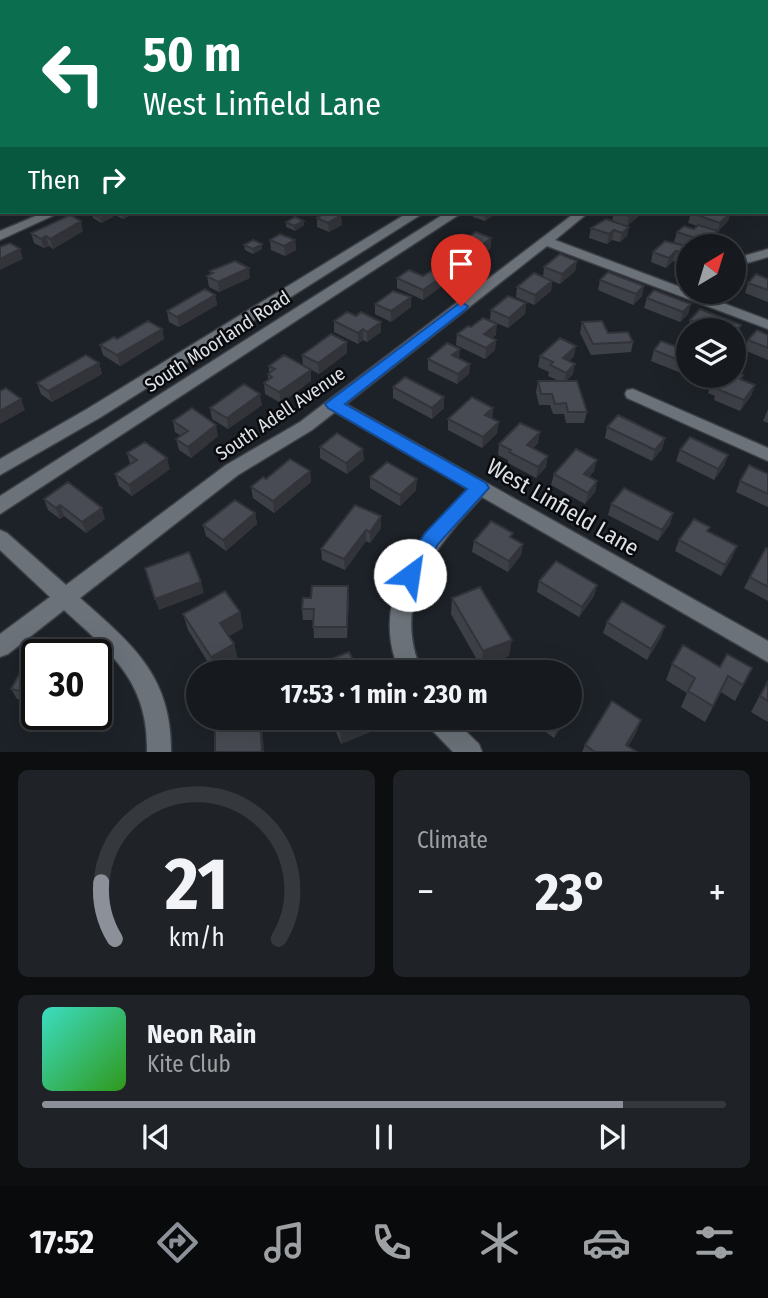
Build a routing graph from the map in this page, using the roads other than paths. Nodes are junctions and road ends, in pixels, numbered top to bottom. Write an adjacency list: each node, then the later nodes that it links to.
1 (50, 214): 5 (street)
2 (415, 214): 15 (main road, South Moorland Road)
3 (453, 214): 17 (main road, South Moorland Road)
4 (580, 214): 6 (street, South Adell Avenue)
5 (0, 236)
6 (545, 241): 9 (street); 13 (street, South Adell Avenue)
7 (768, 253): 8 (street)
8 (746, 259)
9 (676, 287)
10 (720, 304): 11 (street)
11 (768, 325)
12 (633, 394): 14 (street)
13 (334, 404): 16 (street, West Linfield Lane); 19 (street, South Adell Avenue)
14 (768, 455)
15 (0, 468)
16 (480, 488): 21 (street, West Linfield Lane); 22 (street)
17 (0, 506)
18 (0, 537): 19 (street)
19 (66, 597): 20 (street, South Adell Avenue); 24 (street)
20 (0, 647)
21 (768, 652)
22 (407, 660)
23 (448, 730): 25 (street)
24 (159, 752)
25 (470, 752)

